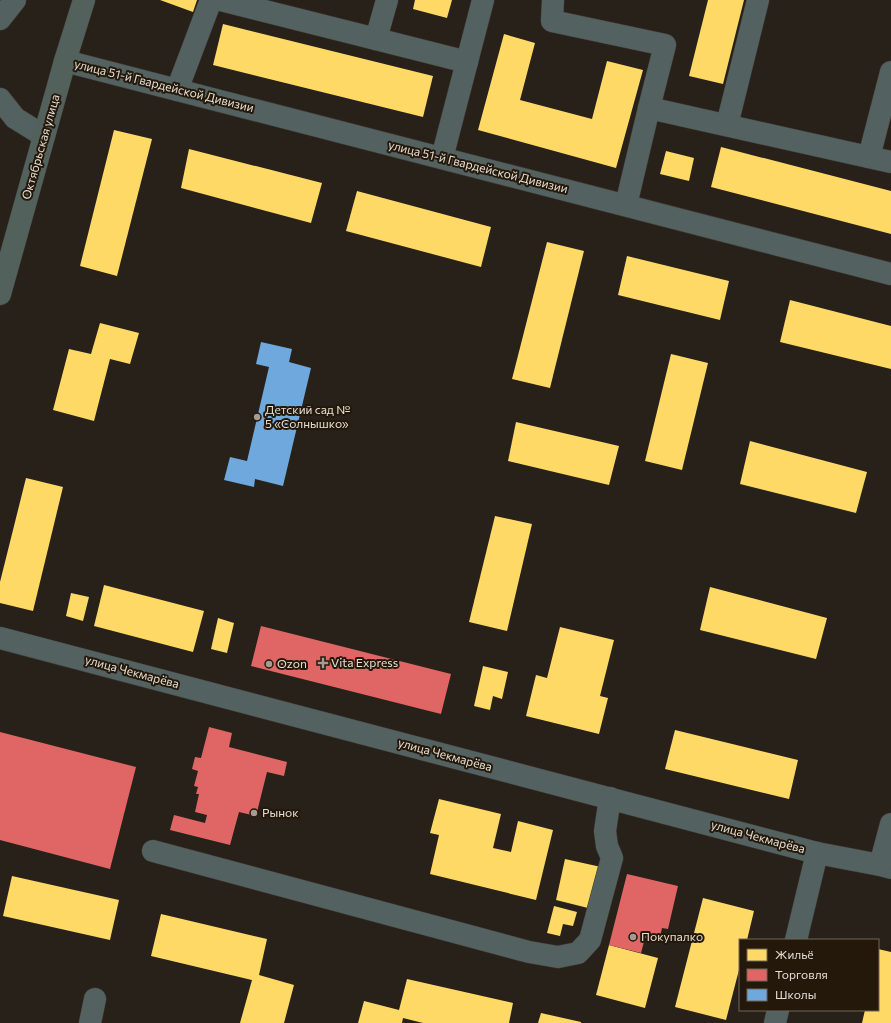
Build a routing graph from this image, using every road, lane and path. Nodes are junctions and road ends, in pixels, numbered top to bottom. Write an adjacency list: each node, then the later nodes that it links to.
1 (15, 0): 9 (street)
2 (84, 0): 11 (main road, Октябрьская улица)
3 (211, 0): 14 (street)
4 (221, 0): 10 (street)
5 (387, 0): 10 (street)
6 (483, 0): 12 (street)
7 (553, 0): 16 (street)
8 (758, 0): 17 (street)
9 (0, 19)
10 (376, 38): 12 (street)
11 (65, 61): 14 (street, улица 51-й Гвардейской Дивизии); 18 (main road, Октябрьская улица)
12 (467, 62): 19 (street)
13 (891, 72): 20 (street)
14 (177, 90): 19 (street, улица 51-й Гвардейской Дивизии)
15 (0, 99): 18 (street)
16 (649, 108): 17 (street); 22 (street)
17 (727, 126): 20 (street)
18 (44, 136): 24 (main road, Октябрьская улица)
19 (442, 158): 22 (street, улица 51-й Гвардейской Дивизии)
20 (869, 158): 21 (street)
21 (891, 162)
22 (626, 205): 23 (street, улица 51-й Гвардейской Дивизии)
23 (891, 274)
24 (0, 294)
25 (0, 638): 26 (street, улица Чекмарёва)
26 (610, 798): 28 (street); 29 (street, улица Чекмарёва)
27 (891, 824): 30 (street)
28 (153, 851)
29 (817, 853): 30 (street, улица Чекмарёва); 31 (street)
30 (886, 866)
31 (796, 939)
32 (94, 999): 34 (street)
33 (778, 1011): 35 (street)
34 (90, 1023)
35 (775, 1023)

